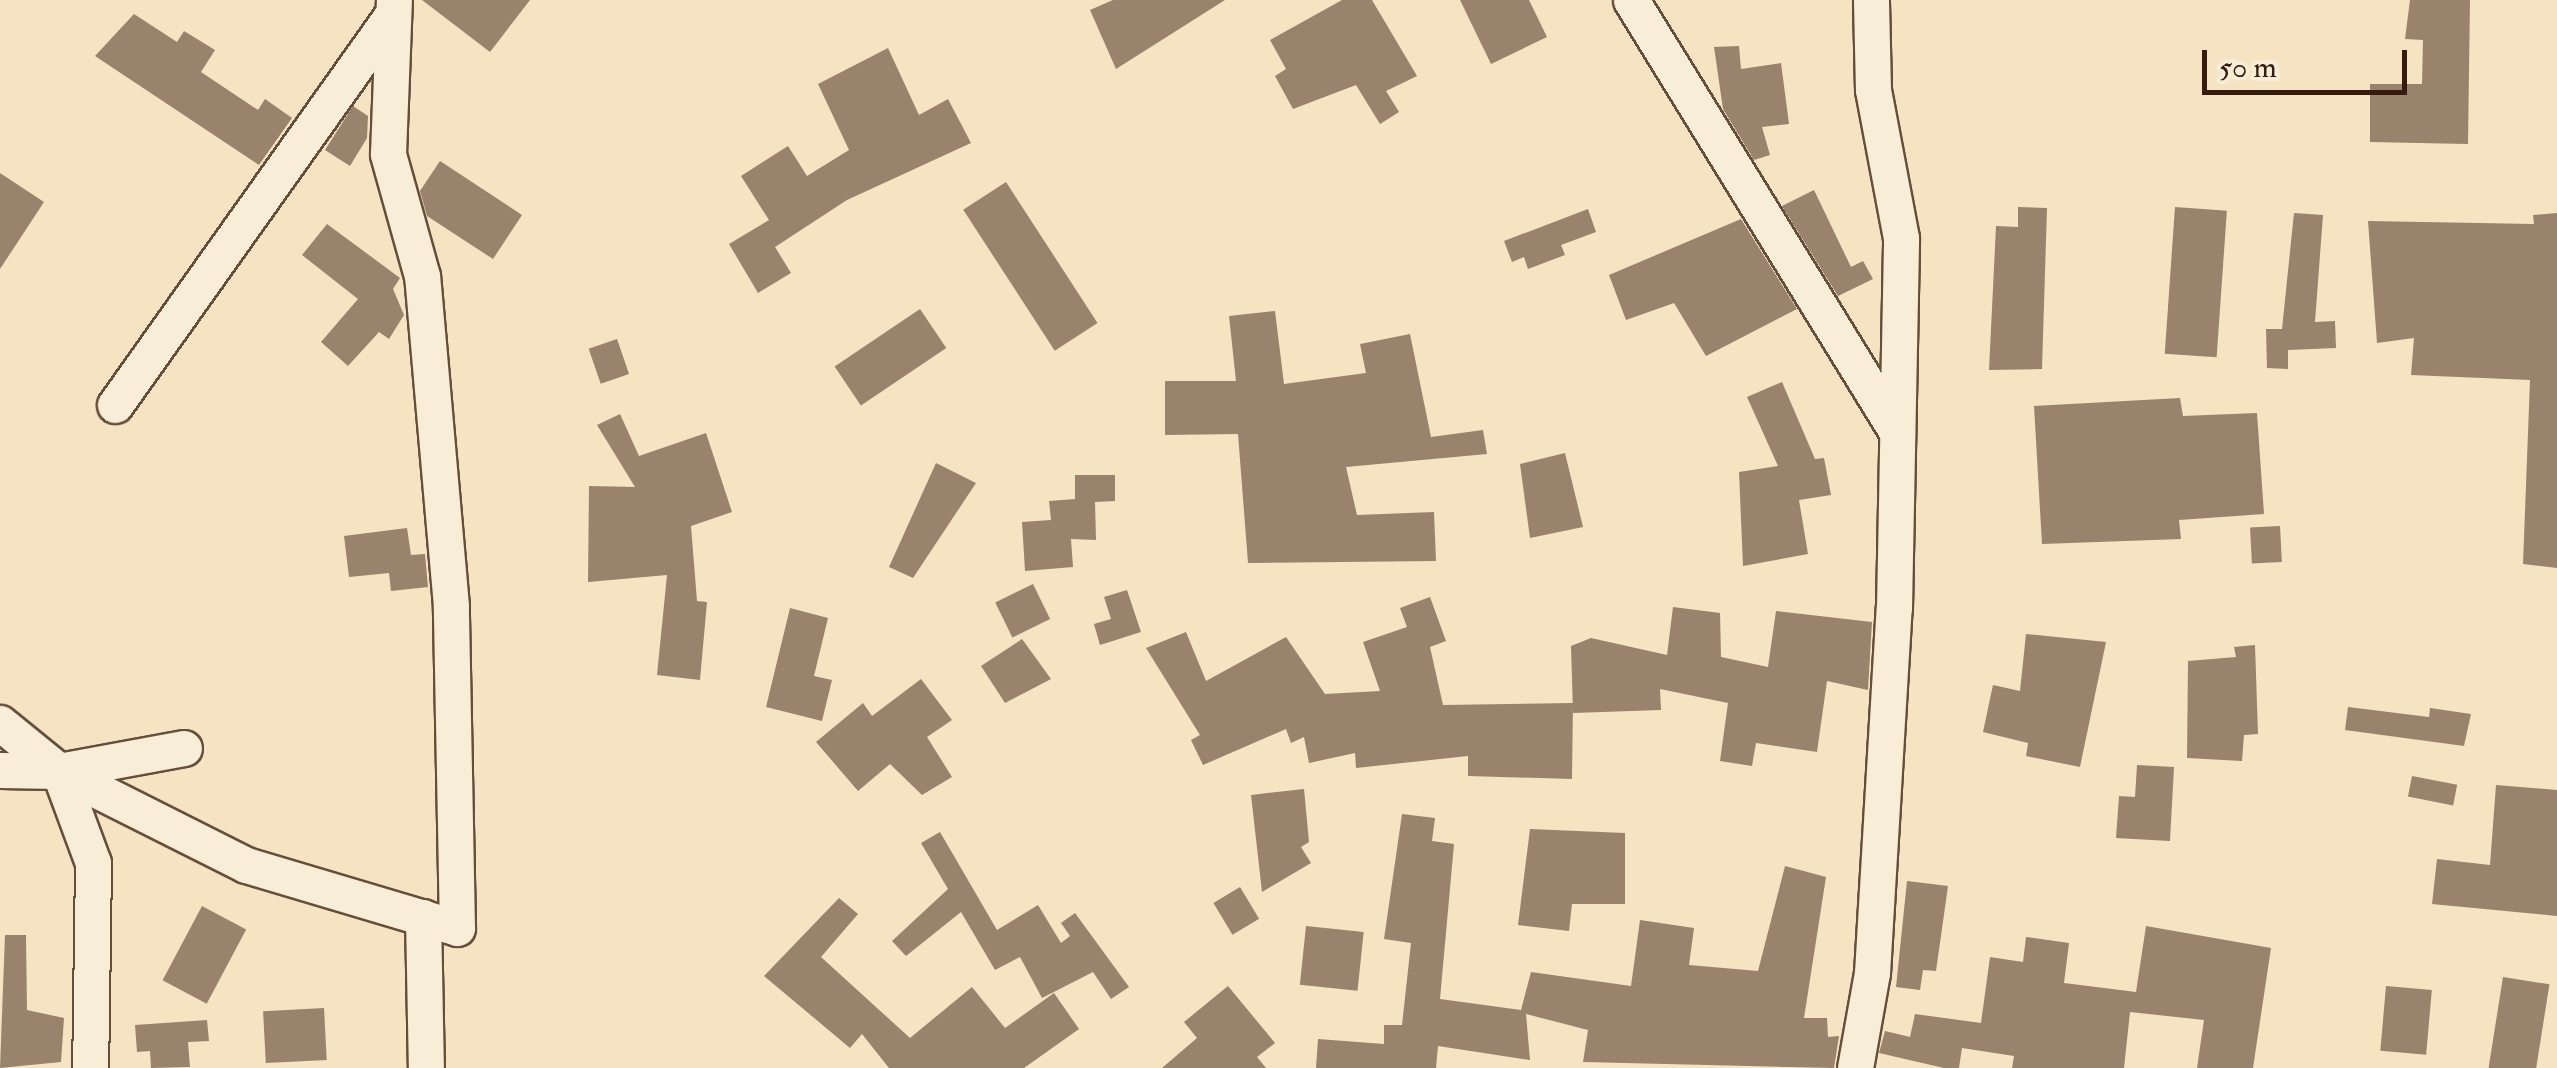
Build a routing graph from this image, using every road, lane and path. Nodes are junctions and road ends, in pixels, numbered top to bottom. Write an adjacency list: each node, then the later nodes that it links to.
1 (1631, 0): 5 (street)
2 (1871, 0): 5 (street)
3 (394, 5): 4 (street); 10 (street)
4 (114, 405)
5 (1897, 432): 13 (street)
6 (0, 722): 9 (street)
7 (184, 748): 9 (street)
8 (0, 770): 9 (street)
9 (59, 771): 10 (street); 11 (street)
10 (423, 917): 12 (street)
11 (90, 1068)
12 (426, 1068)
13 (1856, 1068)

